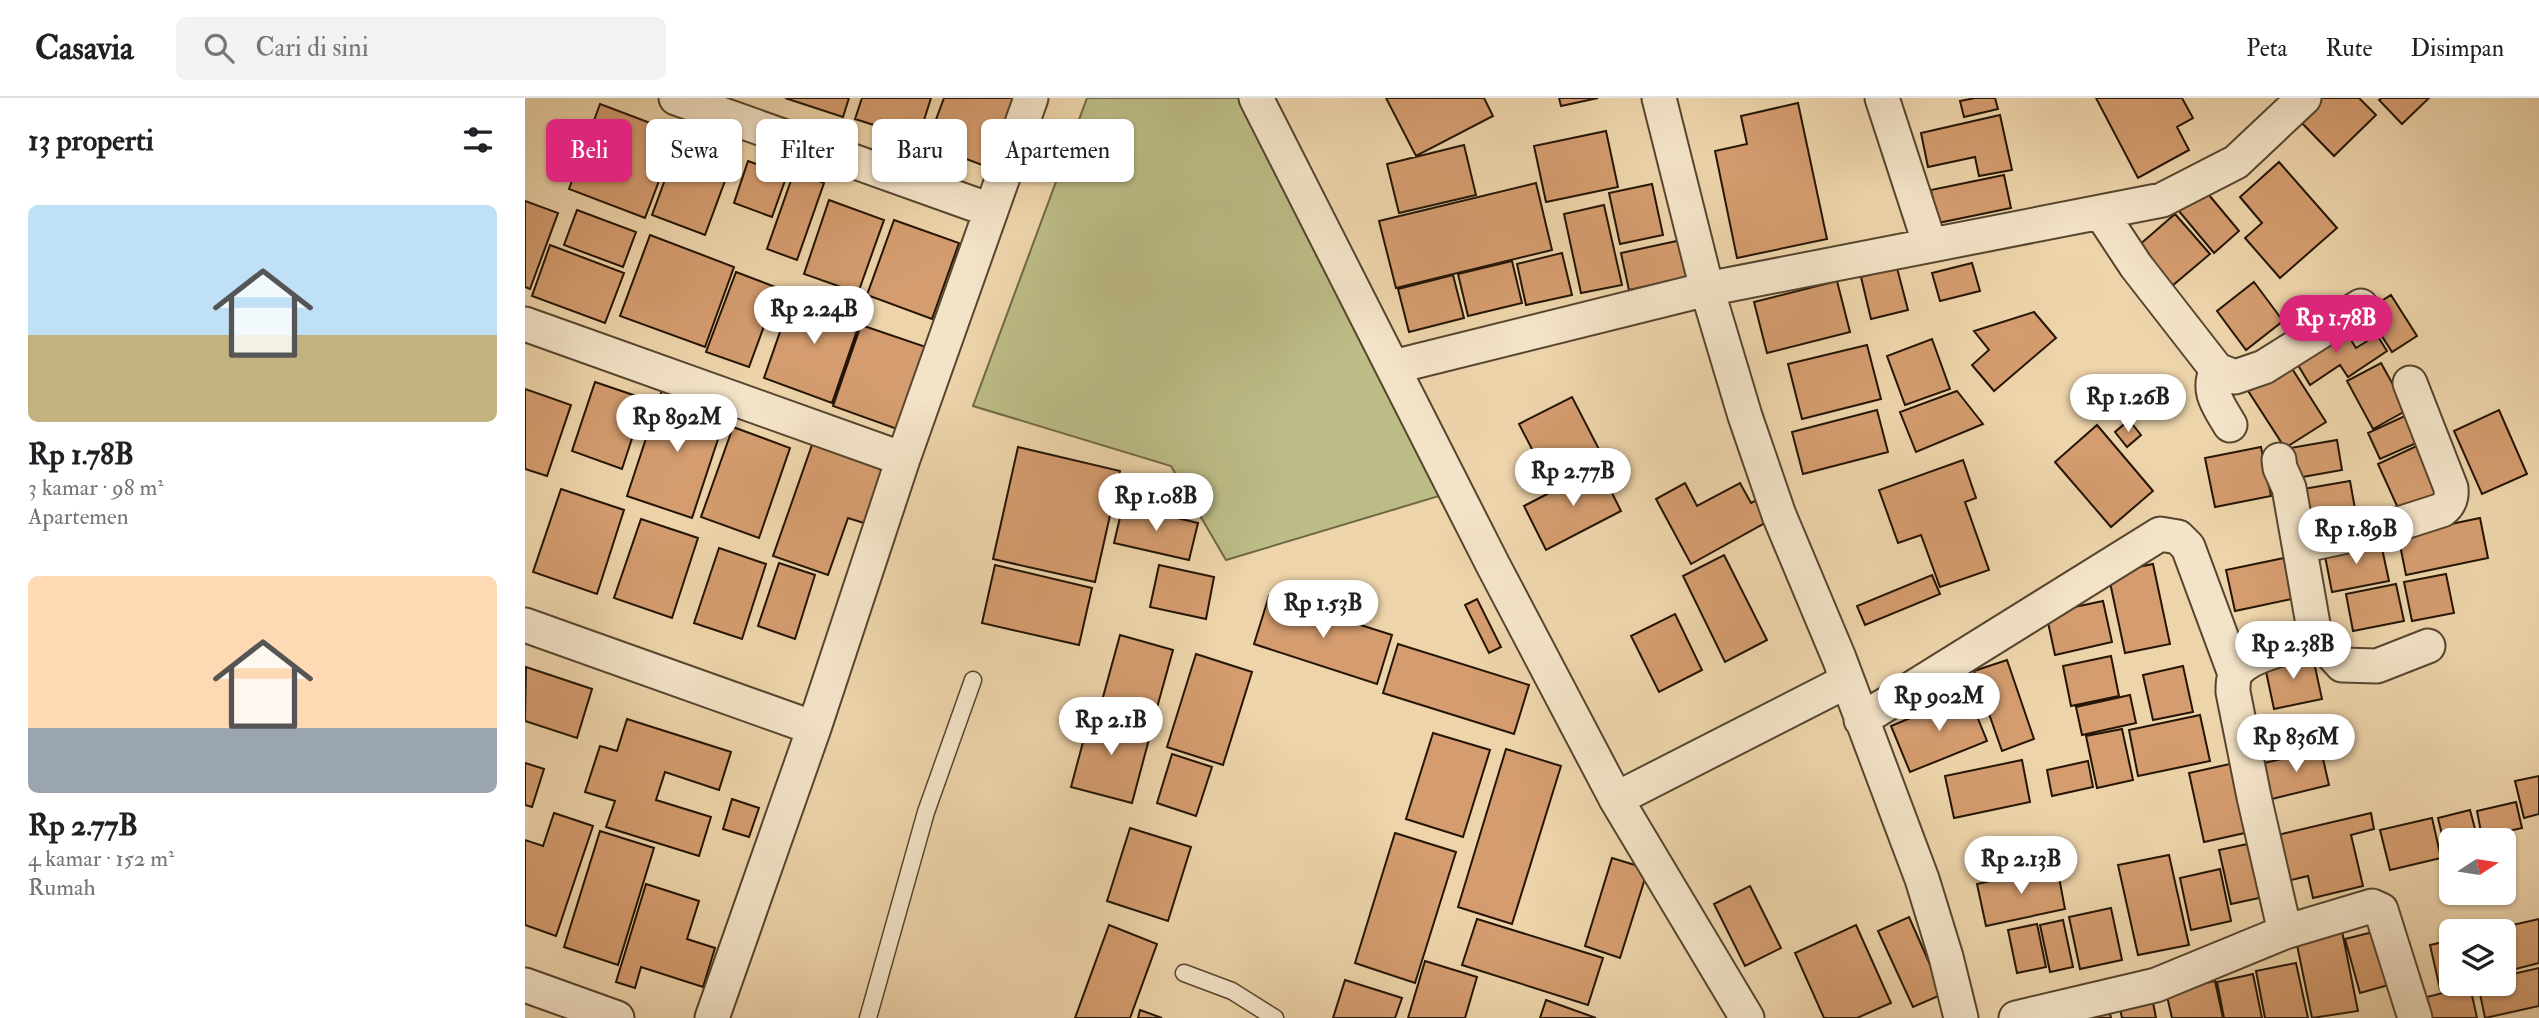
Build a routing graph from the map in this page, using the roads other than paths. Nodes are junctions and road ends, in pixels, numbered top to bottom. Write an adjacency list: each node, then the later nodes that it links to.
1 (676, 98): 7 (street)
2 (1031, 98): 7 (street)
3 (1256, 98): 13 (street)
4 (1659, 98): 10 (street)
5 (1882, 98): 9 (street)
6 (2304, 98): 8 (street)
7 (990, 211): 17 (street)
8 (2101, 213): 9 (street); 14 (street)
9 (1930, 246): 10 (street)
10 (1707, 289): 13 (street); 25 (street)
11 (2361, 306): 14 (street)
12 (525, 324): 17 (street)
13 (1393, 368): 28 (street)
14 (2217, 370): 16 (street)
15 (2410, 383): 19 (street)
16 (2230, 425)
17 (903, 459): 27 (street)
18 (2279, 460): 19 (street)
19 (2300, 546): 21 (street)
20 (525, 625): 27 (street)
21 (2316, 641): 22 (street); 23 (street)
22 (2428, 646)
23 (2235, 674): 26 (street); 29 (street)
24 (973, 680): 34 (lane)
25 (1847, 681): 26 (street); 28 (street)
26 (1861, 719): 37 (street)
27 (814, 728): 33 (street)
28 (1616, 799): 36 (street)
29 (2285, 932): 38 (street); 39 (street)
30 (1184, 973): 35 (lane)
31 (525, 985): 32 (street)
32 (617, 1018)
33 (712, 1018)
34 (868, 1018)
35 (1275, 1018)
36 (1747, 1018)
37 (1961, 1018)
38 (2016, 1018)
39 (2415, 1018)

